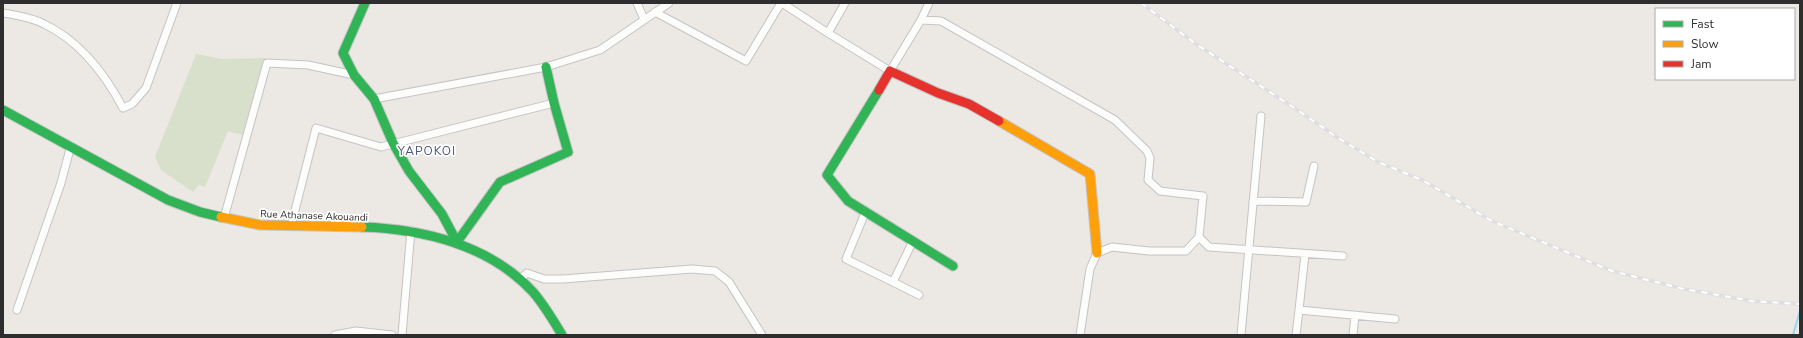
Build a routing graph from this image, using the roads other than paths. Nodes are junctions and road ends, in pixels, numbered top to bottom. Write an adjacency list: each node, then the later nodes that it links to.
1 (177, 3): 9 (street)
2 (365, 3): 15 (street)
3 (637, 3): 10 (street)
4 (669, 3): 8 (street)
5 (781, 3): 8 (street); 12 (street)
6 (845, 3): 12 (street)
7 (929, 3): 11 (street)
8 (655, 12): 10 (street)
9 (3, 13)
10 (644, 19): 13 (street)
11 (921, 20): 14 (street); 28 (street)
12 (828, 33): 14 (street)
13 (546, 67): 16 (street); 17 (street)
14 (890, 71): 24 (street); 32 (street)
15 (354, 75): 16 (street); 25 (street)
16 (374, 100): 20 (street)
17 (554, 103): 20 (street); 30 (street)
18 (3, 110): 21 (street, Rue Athanase Akouandi)
19 (1260, 116): 23 (street)
20 (393, 143): 26 (street); 30 (street)
21 (70, 149): 25 (street, Rue Athanase Akouandi); 39 (street)
22 (1314, 166): 23 (street)
23 (1253, 201): 31 (street)
24 (865, 213): 29 (street); 37 (street)
25 (224, 218): 26 (street, Rue Athanase Akouandi)
26 (291, 226): 27 (street, Rue Athanase Akouandi)
27 (411, 230): 30 (street, Rue Athanase Akouandi); 45 (street)
28 (1199, 237): 31 (street); 32 (street)
29 (913, 241): 35 (street); 37 (street)
30 (457, 242): 36 (street, Rue Athanase Akouandi)
31 (1248, 250): 33 (street); 49 (street)
32 (1097, 253): 48 (street)
33 (1305, 254): 34 (street); 40 (street)
34 (1343, 256)
35 (953, 266)
36 (520, 279): 46 (street, Rue Athanase Akouandi); 47 (street)
37 (893, 282): 38 (street)
38 (919, 295)
39 (17, 310)
40 (1299, 310): 41 (street); 50 (street)
41 (1355, 315): 42 (street); 51 (street)
42 (1395, 319)
43 (335, 335): 44 (street)
44 (392, 335)
45 (402, 335)
46 (562, 335)
47 (762, 335)
48 (1080, 335)
49 (1241, 335)
50 (1296, 335)
51 (1353, 335)

